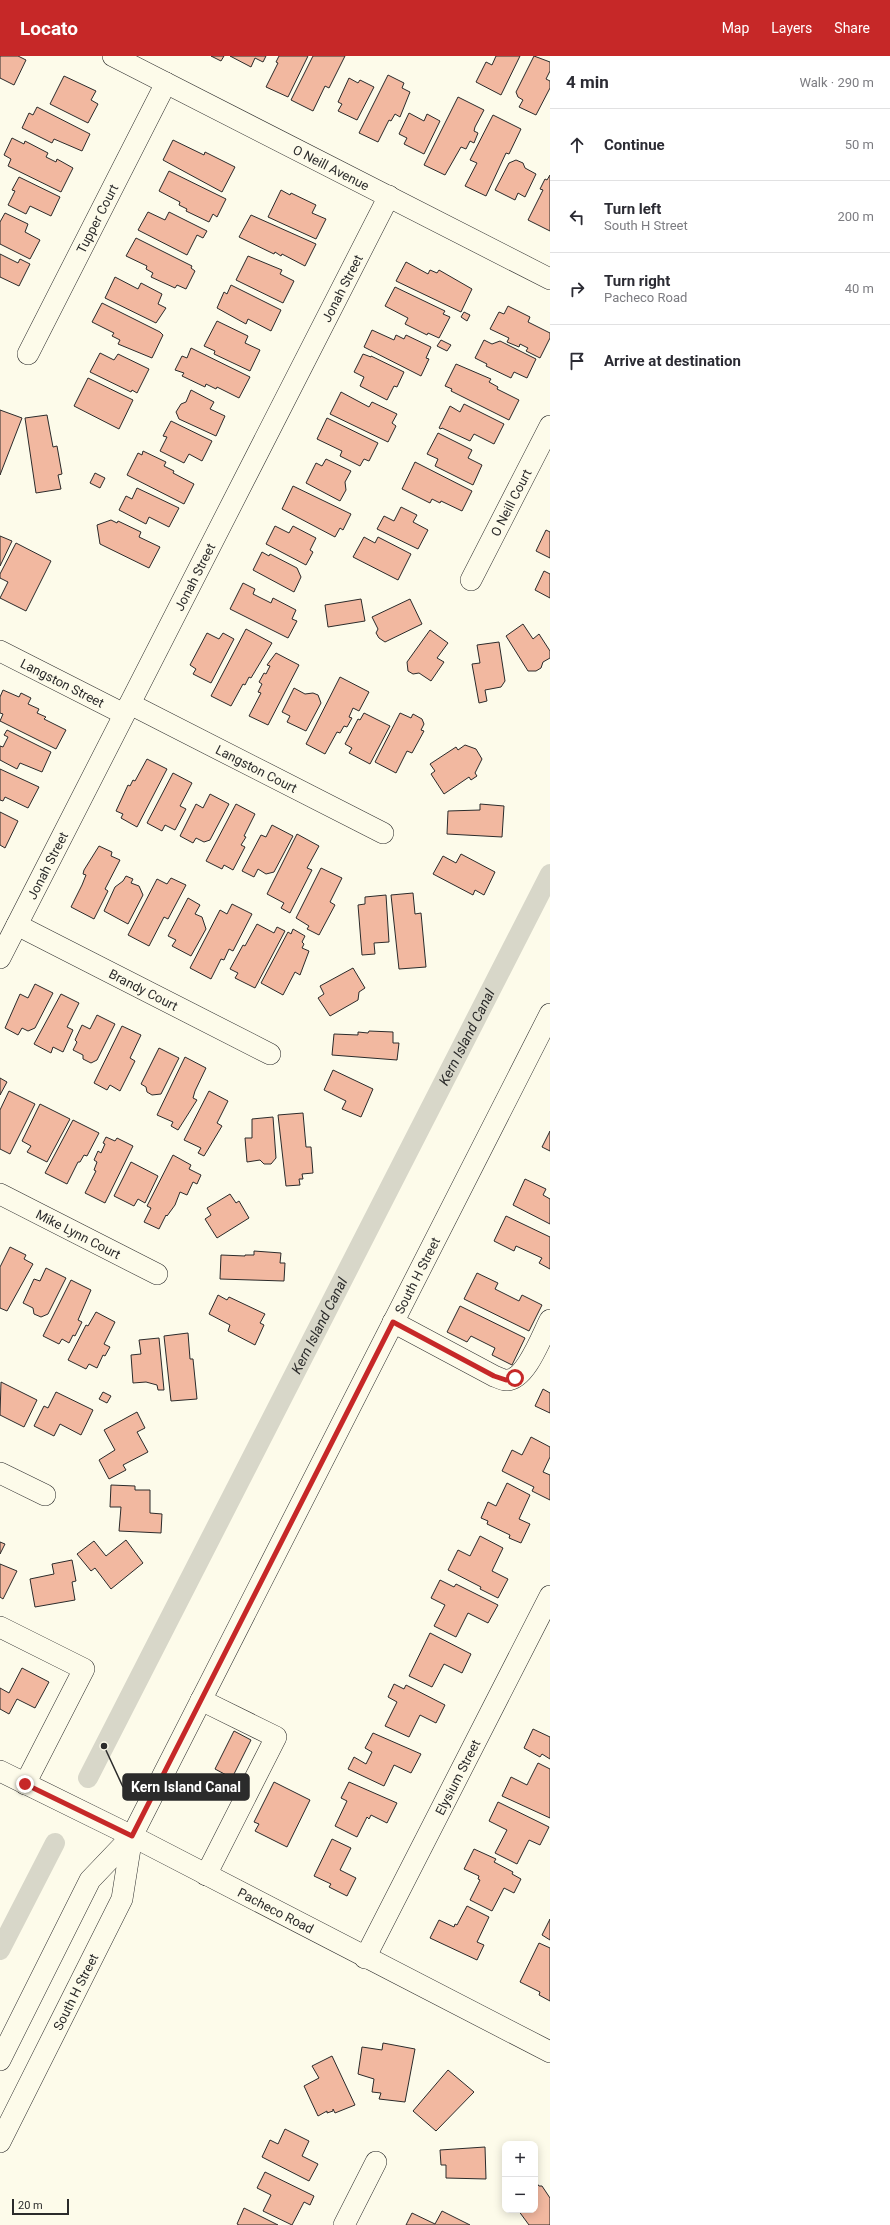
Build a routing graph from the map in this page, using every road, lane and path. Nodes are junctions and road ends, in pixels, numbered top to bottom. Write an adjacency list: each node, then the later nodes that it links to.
1 (113, 56): 2 (street, O Neill Avenue)
2 (166, 83): 3 (street, O Neill Avenue); 5 (street, Tupper Court)
3 (389, 196): 4 (street, O Neill Avenue); 9 (street, Jonah Street)
4 (550, 279)
5 (28, 354)
6 (550, 426): 7 (street, O Neill Court)
7 (471, 580)
8 (0, 651): 9 (street, Langston Street)
9 (127, 709): 10 (street, Langston Court); 11 (street, Jonah Street)
10 (383, 833)
11 (17, 925): 12 (street, Jonah Street); 14 (street, Brandy Court)
12 (0, 958)
13 (550, 1014): 18 (street, South H Street)
14 (270, 1054)
15 (0, 1194): 16 (street, Mike Lynn Court)
16 (157, 1274)
17 (550, 1320): 18 (street)
18 (393, 1322): 23 (street, South H Street)
19 (0, 1473): 20 (street)
20 (45, 1495)
21 (550, 1596): 28 (street, Elysium Street)
22 (0, 1627): 25 (street)
23 (201, 1700): 26 (street, South H Street); 27 (street)
24 (0, 1771): 25 (street, Pacheco Road)
25 (25, 1784): 26 (street, Pacheco Road)
26 (132, 1836): 27 (street, Pacheco Road); 30 (street, South H Street); 31 (street, South H Street)
27 (206, 1875): 28 (street, Pacheco Road)
28 (365, 1958): 29 (street, Pacheco Road)
29 (550, 2052)
30 (0, 2060)
31 (0, 2142)
32 (376, 2162): 33 (street)
33 (344, 2225)

